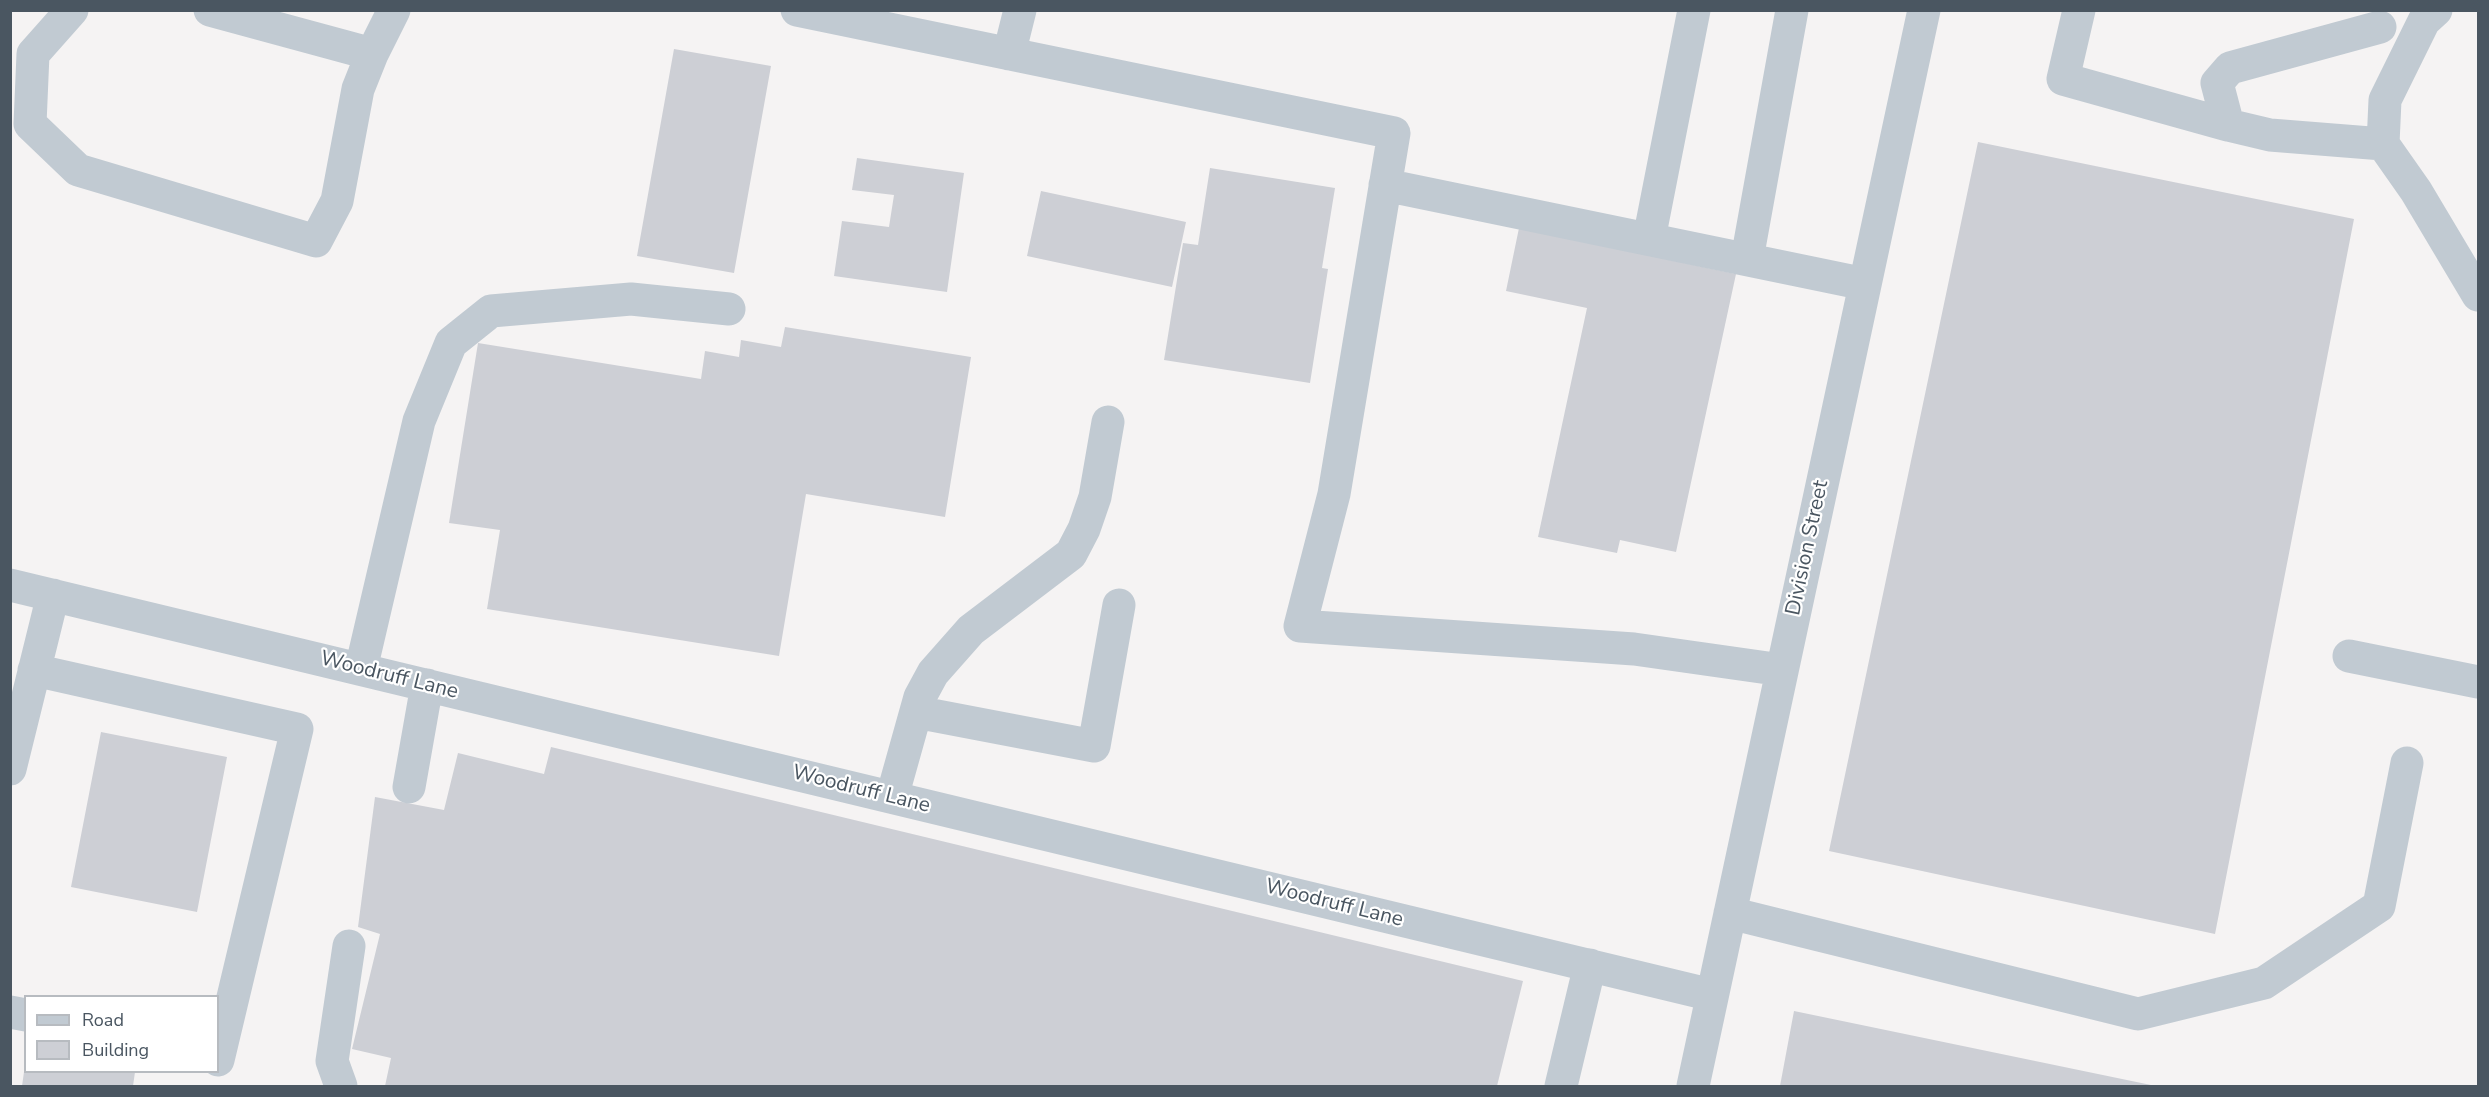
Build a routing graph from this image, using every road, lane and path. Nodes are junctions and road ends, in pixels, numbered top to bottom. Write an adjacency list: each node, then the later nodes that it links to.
1 (72, 10): 13 (street)
2 (210, 10): 13 (street)
3 (394, 10): 13 (street)
4 (797, 10): 14 (street)
5 (1020, 10): 14 (street)
6 (1694, 10): 18 (street)
7 (1792, 10): 19 (street)
8 (1924, 10): 20 (street, Division Street)
9 (2079, 10): 15 (street)
10 (2436, 10): 12 (street)
11 (2372, 19): 12 (street); 15 (street)
12 (2409, 51): 16 (street)
13 (372, 54)
14 (1010, 54): 17 (street)
15 (2228, 125): 16 (street)
16 (2383, 144): 21 (street)
17 (1385, 185): 18 (street); 30 (street)
18 (1649, 239): 19 (street)
19 (1747, 259): 20 (street)
20 (1865, 284): 30 (street, Division Street)
21 (2478, 294)
22 (729, 309): 28 (street)
23 (1108, 422): 33 (street)
24 (10, 585): 25 (street, Woodruff Lane)
25 (53, 595): 28 (street, Woodruff Lane); 29 (street)
26 (1119, 605): 33 (street)
27 (2349, 656): 31 (street)
28 (361, 669): 32 (street, Woodruff Lane)
29 (34, 670): 35 (street); 42 (street)
30 (1782, 670): 38 (street, Division Street)
31 (2478, 682)
32 (427, 685): 36 (street); 37 (street, Woodruff Lane)
33 (916, 712): 37 (street)
34 (2407, 763): 38 (street)
35 (10, 768)
36 (409, 787)
37 (892, 797): 40 (street, Woodruff Lane)
38 (1730, 913): 41 (street, Division Street)
39 (349, 946): 43 (street)
40 (1590, 965): 41 (street, Woodruff Lane); 44 (street)
41 (1712, 995): 45 (street, Division Street)
42 (219, 1056)
43 (341, 1086)
44 (1561, 1086)
45 (1693, 1086)

